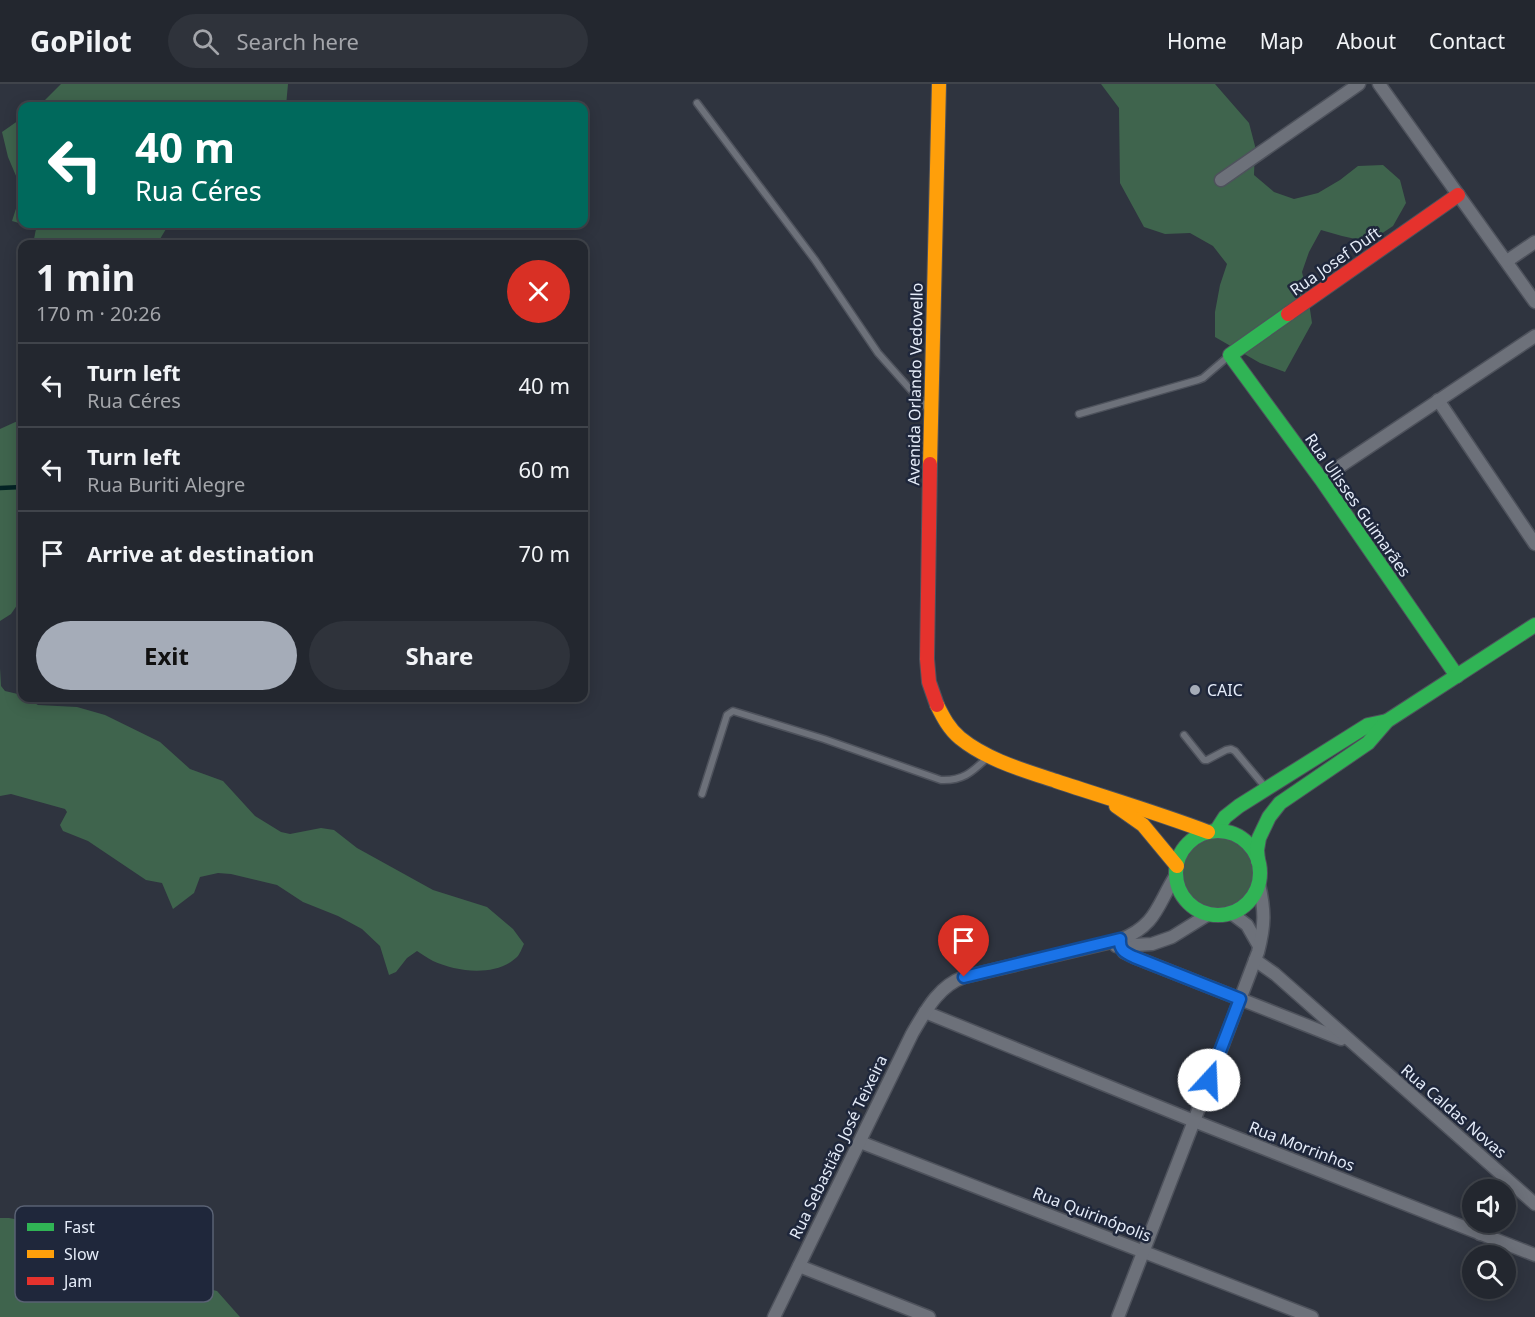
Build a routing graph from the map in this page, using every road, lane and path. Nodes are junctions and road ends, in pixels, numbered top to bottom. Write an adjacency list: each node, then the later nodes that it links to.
1 (939, 84): 13 (street, Avenida Orlando Vedovello)
2 (1359, 84): 5 (street)
3 (1379, 84): 6 (street)
4 (697, 103): 13 (lane)
5 (1221, 180)
6 (1458, 195): 8 (street); 11 (street, Rua Josef Duft)
7 (1535, 242): 8 (street)
8 (1507, 261): 9 (street)
9 (1535, 302)
10 (1535, 336): 12 (street)
11 (1230, 355): 14 (lane); 15 (street, Rua Ulisses Guimarães)
12 (1438, 400): 15 (street); 16 (street)
13 (931, 413): 21 (street, Avenida Orlando Vedovello)
14 (1079, 414)
15 (1322, 479): 18 (street, Rua Ulisses Guimarães)
16 (1535, 544)
17 (1535, 625): 18 (street)
18 (1456, 676): 19 (street)
19 (1387, 721): 22 (street); 26 (street)
20 (1184, 735): 22 (lane)
21 (990, 756): 23 (lane); 24 (street, Avenida Orlando Vedovello)
22 (1267, 788): 25 (street)
23 (702, 794)
24 (1106, 799): 25 (street); 27 (street)
25 (1212, 832): 26 (street); 27 (street)
26 (1258, 861): 28 (street)
27 (1177, 870): 30 (street); 31 (street)
28 (1259, 884): 29 (street); 32 (street)
29 (1231, 913): 30 (street); 32 (street)
30 (1209, 914): 31 (street)
31 (1120, 943): 34 (street, Rua Caldas Novas); 35 (street, Rua Sebastião José Teixeira)
32 (1259, 946): 33 (street)
33 (1255, 960): 34 (street); 36 (street, Rua Caldas Novas)
34 (1240, 999): 36 (street, Rua Caldas Novas); 37 (street)
35 (925, 1012): 37 (street, Rua Morrinhos); 38 (street, Rua Sebastião José Teixeira)
36 (1351, 1042): 39 (street, Rua Caldas Novas)
37 (1194, 1121): 42 (street, Rua Morrinhos); 44 (street)
38 (860, 1142): 44 (street, Rua Quirinópolis); 46 (street, Rua Sebastião José Teixeira)
39 (1500, 1179)
40 (1516, 1191): 41 (street, Rua Caldas Novas)
41 (1535, 1204)
42 (1462, 1220)
43 (1493, 1233): 45 (street, Rua Morrinhos)
44 (1144, 1252): 49 (street); 50 (street, Rua Quirinópolis)
45 (1535, 1255)
46 (799, 1266): 47 (street, Rua Sebastião José Teixeira); 48 (street)
47 (774, 1317)
48 (929, 1317)
49 (1118, 1317)
50 (1312, 1317)

